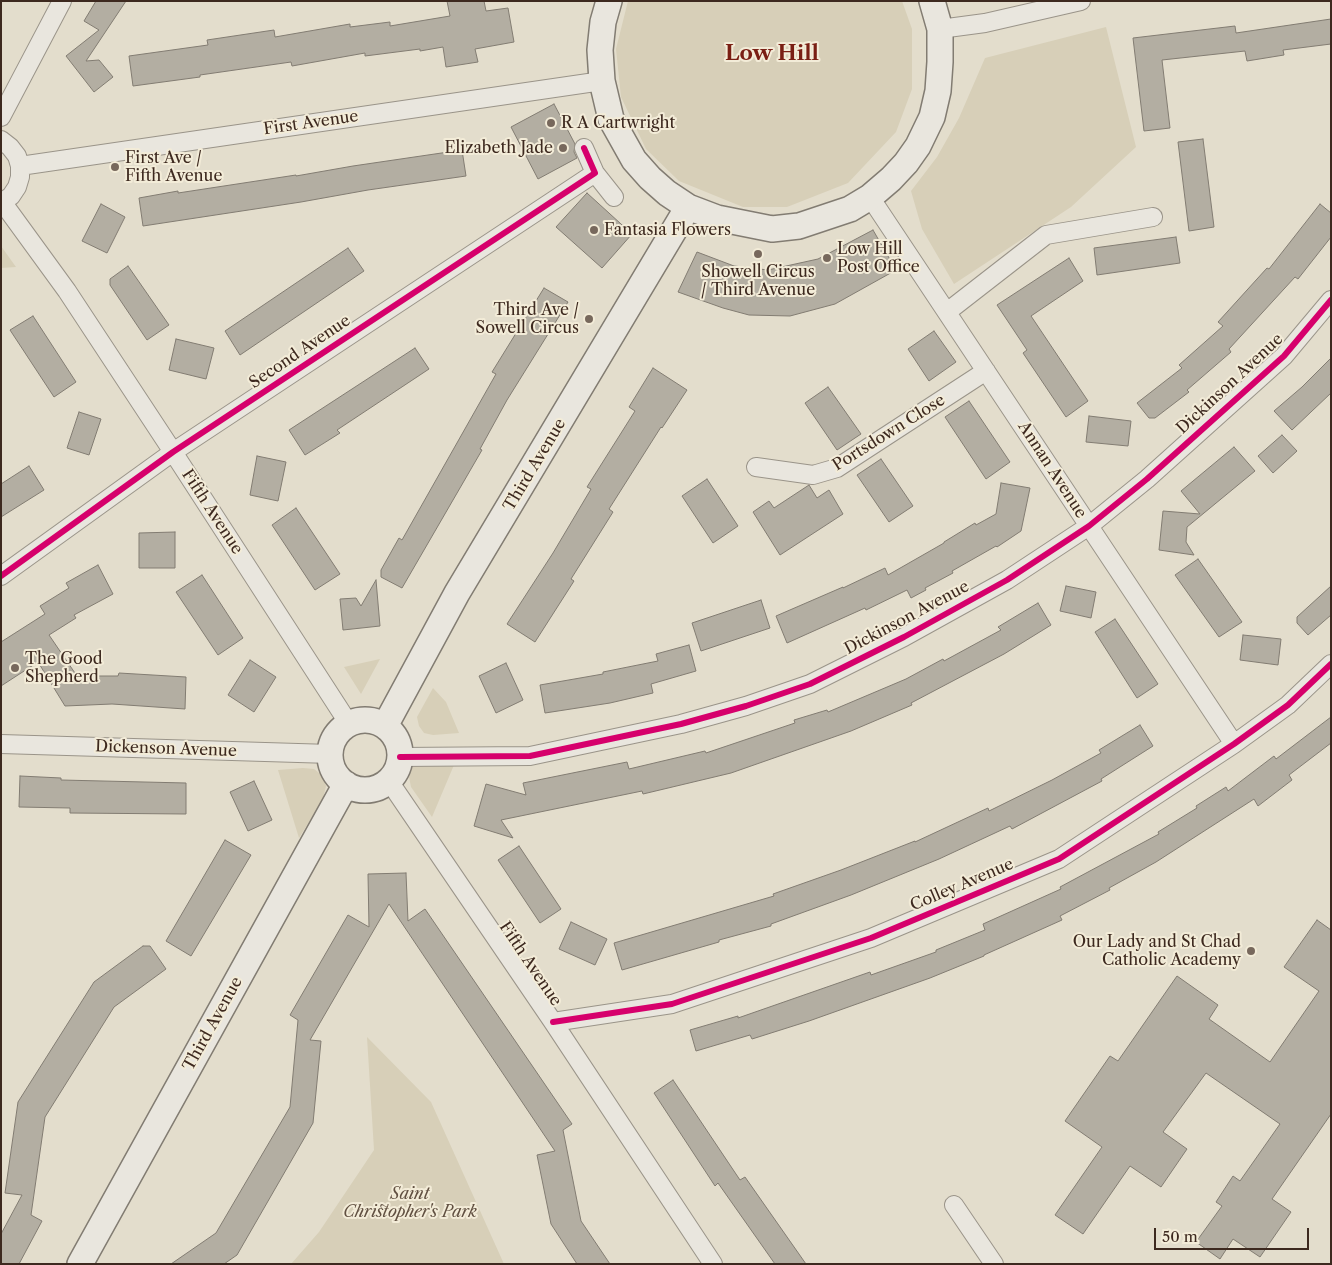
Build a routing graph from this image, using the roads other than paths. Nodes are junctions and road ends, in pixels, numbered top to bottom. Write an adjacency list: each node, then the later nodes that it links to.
1 (62, 1): 7 (street)
2 (609, 1): 6 (street)
3 (932, 1): 5 (street)
4 (1081, 1): 5 (street)
5 (940, 29): 12 (street)
6 (602, 81): 10 (street, First Avenue); 15 (street)
7 (1, 117)
8 (1, 140): 10 (street)
9 (584, 148): 11 (street)
10 (20, 166): 14 (street)
11 (595, 172): 13 (street); 20 (street, Second Avenue)
12 (870, 197): 15 (street); 18 (street, Annan Avenue)
13 (614, 198)
14 (2, 203): 20 (street, Fifth Avenue)
15 (688, 207): 26 (street, Third Avenue)
16 (1153, 217): 18 (street)
17 (1331, 300): 22 (street, Dickinson Avenue)
18 (947, 312): 19 (street, Annan Avenue)
19 (986, 370): 21 (street, Portsdown Close); 22 (street, Annan Avenue)
20 (173, 452): 23 (street, Second Avenue); 25 (street, Fifth Avenue)
21 (756, 467)
22 (1089, 526): 28 (street, Annan Avenue); 30 (street, Dickinson Avenue)
23 (1, 576)
24 (1331, 664): 28 (street, Colley Avenue)
25 (349, 724): 26 (street); 29 (street)
26 (384, 726): 30 (street)
27 (1, 744): 29 (street, Dickenson Avenue)
28 (1234, 744): 33 (street, Colley Avenue)
29 (331, 754): 32 (street)
30 (400, 757): 31 (street)
31 (390, 781): 32 (street); 33 (street, Fifth Avenue)
32 (346, 784): 35 (street, Third Avenue)
33 (553, 1022): 36 (street, Fifth Avenue)
34 (954, 1205): 37 (street)
35 (80, 1264)
36 (713, 1264)
37 (994, 1264)

